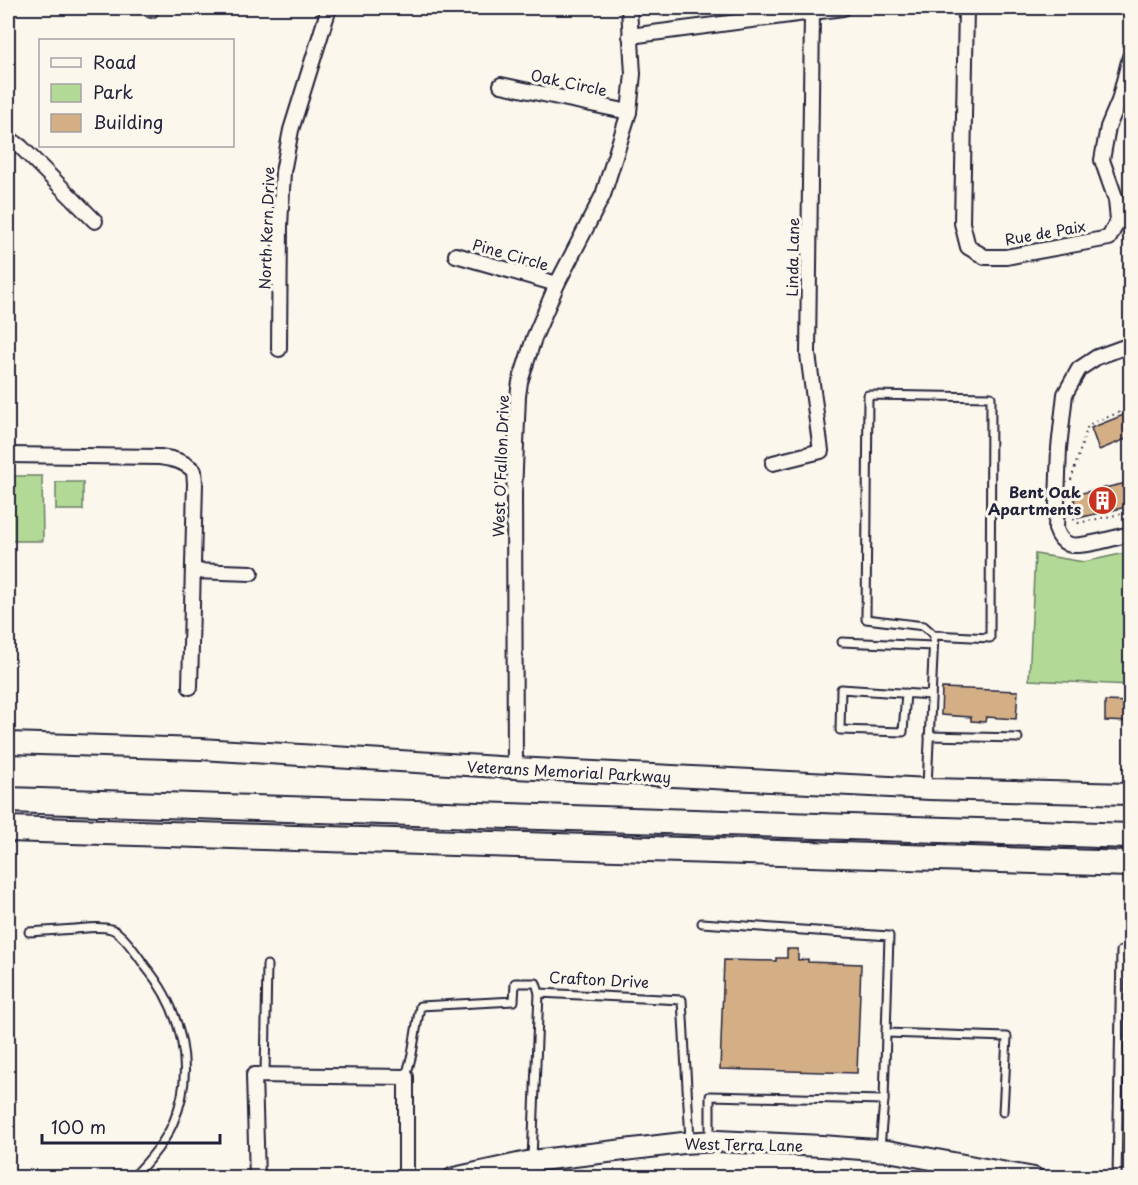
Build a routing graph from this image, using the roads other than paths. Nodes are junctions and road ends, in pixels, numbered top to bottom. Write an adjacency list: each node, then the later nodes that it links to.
1 (329, 8): 18 (street, North Kern Drive)
2 (629, 8): 6 (street, West O'Fallon Drive)
3 (843, 8): 5 (street)
4 (966, 8): 13 (street, Rue de Paix)
5 (812, 12): 6 (street); 20 (street, Linda Lane)
6 (630, 36): 10 (street, West O'Fallon Drive)
7 (1131, 57): 9 (street, Rue de Paix)
8 (501, 85): 10 (street, Oak Circle)
9 (1125, 102): 13 (street, Rue de Paix)
10 (629, 112): 16 (street, West O'Fallon Drive)
11 (8, 138): 14 (street)
12 (1131, 196): 13 (street)
13 (1116, 200)
14 (95, 221)
15 (456, 255): 16 (street, Pine Circle)
16 (557, 284): 33 (street, West O'Fallon Drive)
17 (1131, 345): 21 (street)
18 (279, 349)
19 (8, 455): 22 (street)
20 (773, 463)
21 (1131, 534)
22 (193, 571): 23 (street); 27 (street)
23 (251, 573)
24 (934, 635): 24 (lane); 26 (lane)
25 (842, 642): 26 (lane)
26 (933, 646): 29 (lane)
27 (190, 687)
28 (906, 693): 28 (lane); 29 (lane)
29 (931, 695): 30 (lane)
30 (929, 736): 31 (lane); 34 (lane)
31 (1018, 738)
32 (8, 743): 33 (street, Veterans Memorial Parkway)
33 (515, 768): 34 (street, Veterans Memorial Parkway)
34 (927, 788): 35 (street, Veterans Memorial Parkway)
35 (1131, 794)
36 (8, 800): 38 (highway)
37 (8, 829): 39 (highway)
38 (1131, 836)
39 (1131, 864)
40 (702, 923): 45 (lane)
41 (29, 932): 54 (lane)
42 (1120, 951): 59 (lane)
43 (267, 965): 46 (lane)
44 (538, 993): 47 (lane); 50 (lane, Crafton Drive); 53 (lane, Crafton Drive)
45 (886, 1033): 48 (lane); 49 (lane)
46 (265, 1075): 47 (street); 55 (street)
47 (406, 1077): 56 (street)
48 (884, 1100): 51 (lane); 52 (lane)
49 (1003, 1113)
50 (690, 1142): 51 (street, West Terra Lane); 53 (street, West Terra Lane)
51 (710, 1142): 52 (street, West Terra Lane)
52 (880, 1150): 58 (street, West Terra Lane)
53 (532, 1161): 57 (street, West Terra Lane)
54 (132, 1178)
55 (257, 1178)
56 (406, 1178)
57 (454, 1178)
58 (1034, 1178)
59 (1117, 1178)

